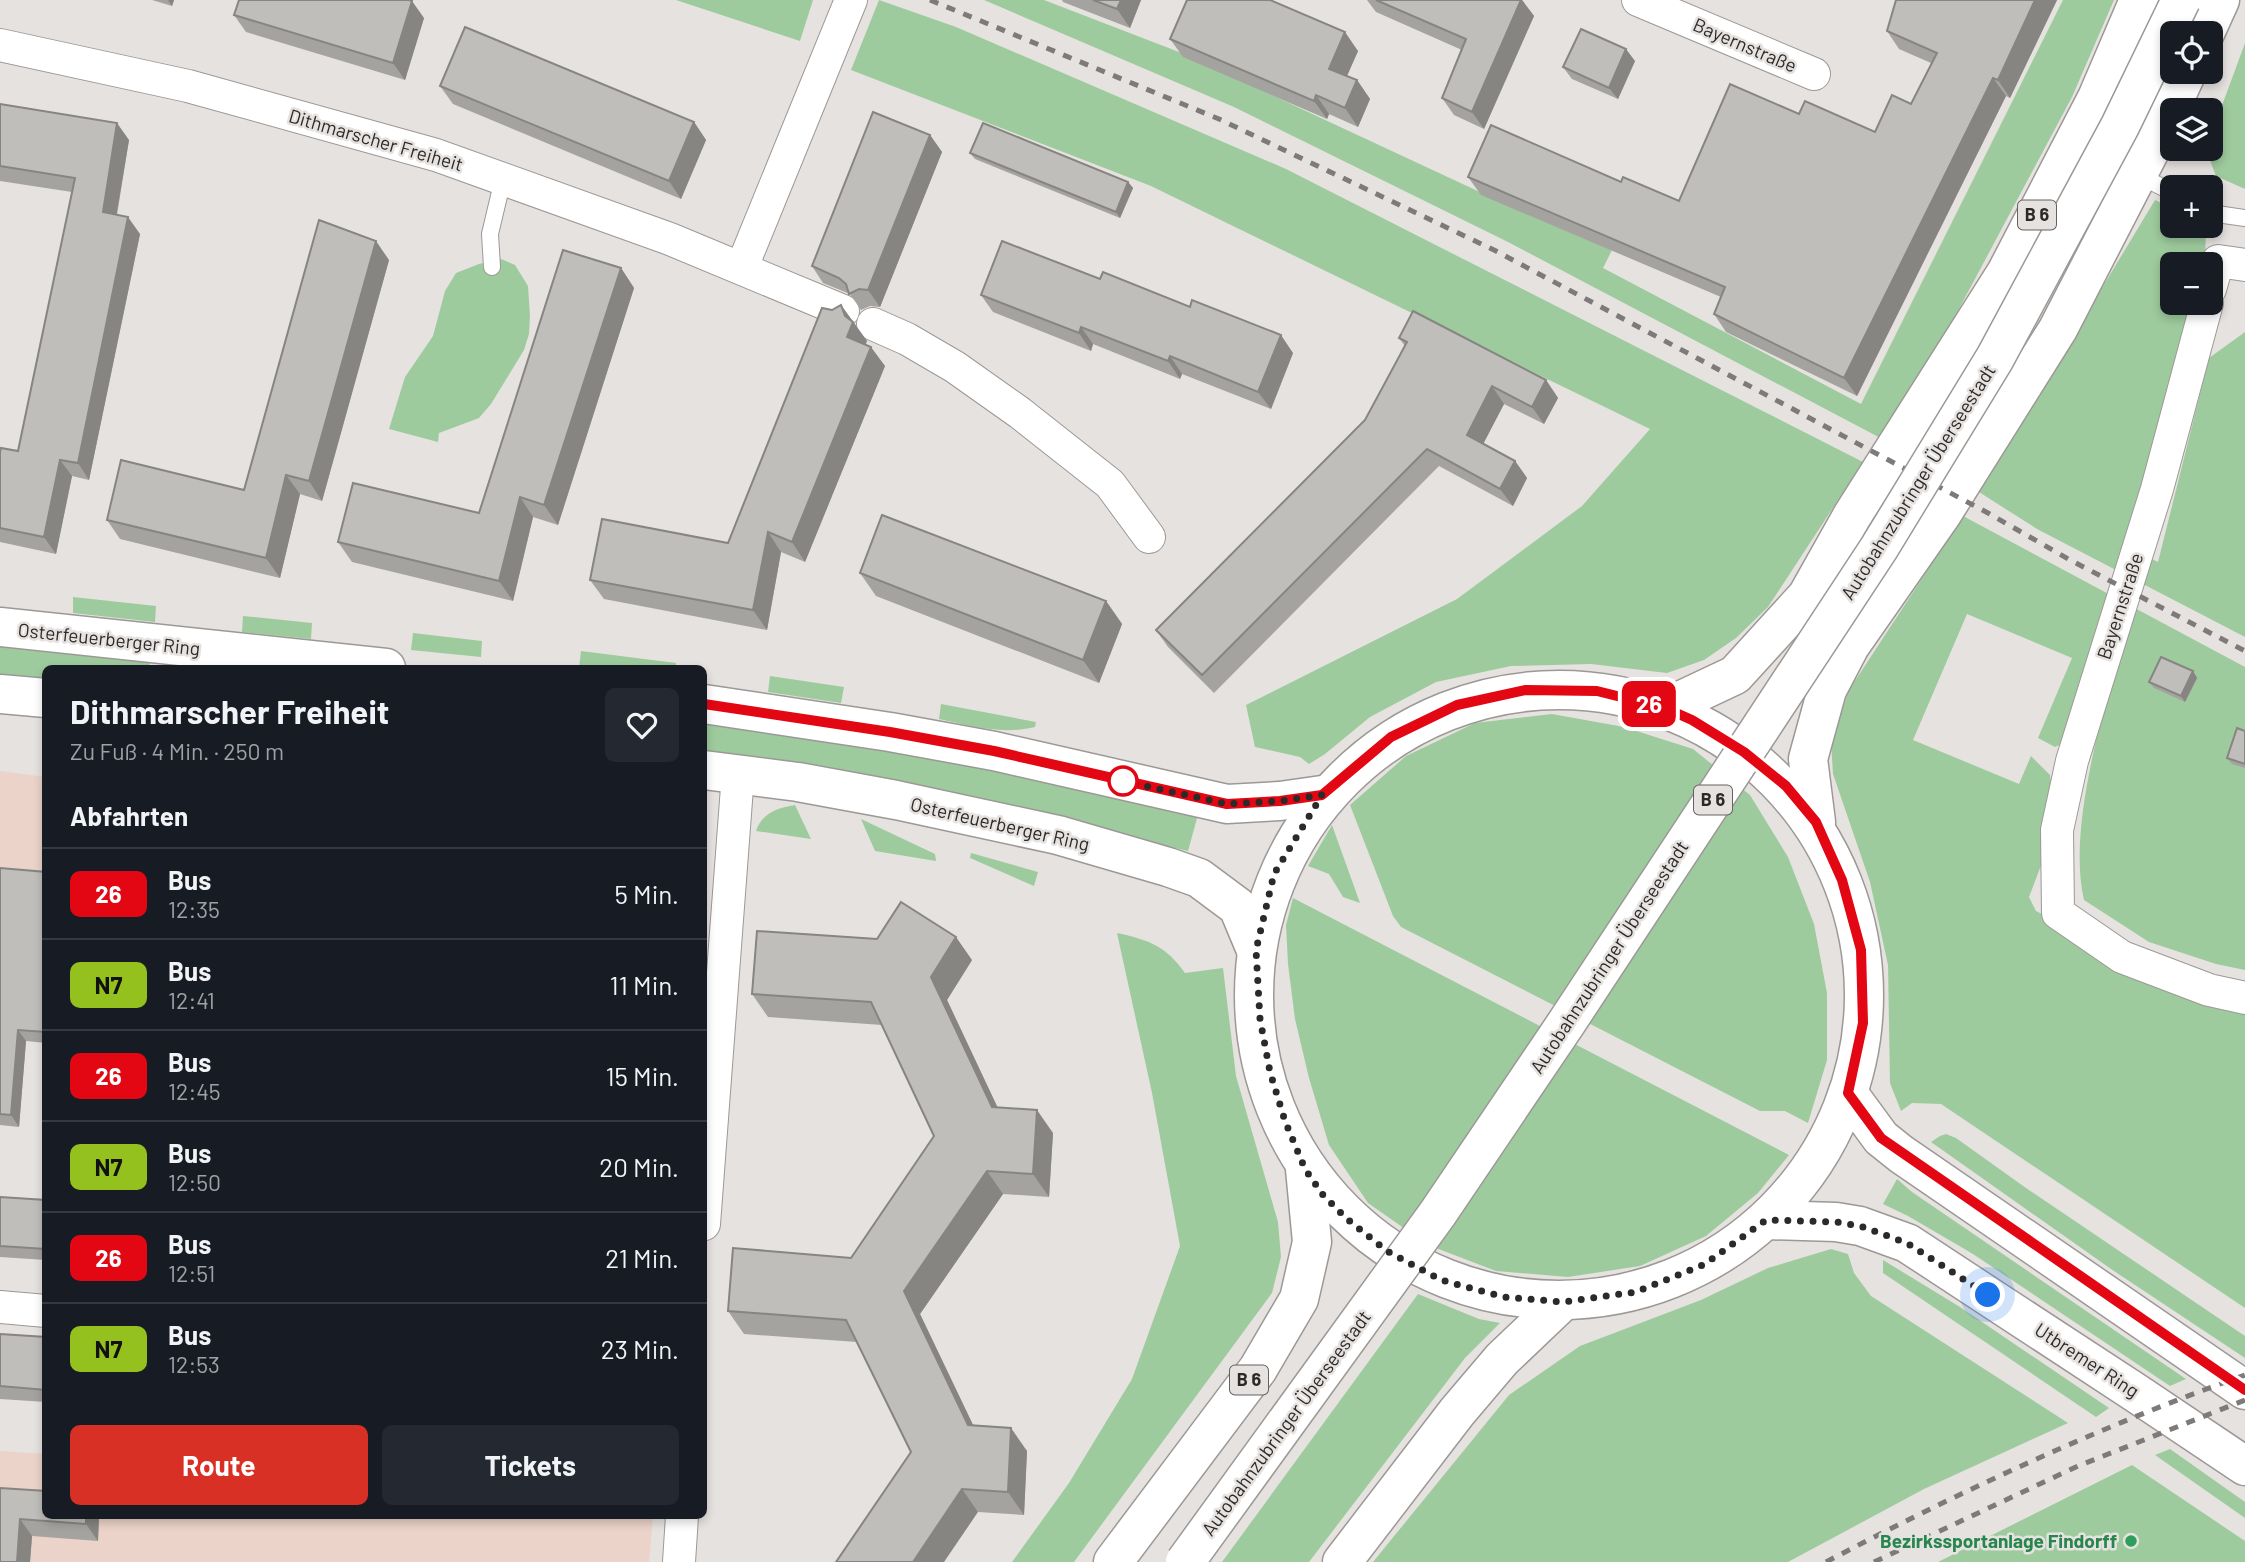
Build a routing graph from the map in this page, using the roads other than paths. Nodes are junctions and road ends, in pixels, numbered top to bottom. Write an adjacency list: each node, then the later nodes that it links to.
1 (851, 0): 18 (street)
2 (1638, 0): 8 (street, Bayernstraße)
3 (2139, 0): 28 (main road, B 6)
4 (2181, 0): 46 (main road, Autobahnzubringer Überseestadt / B 6, bridge)
5 (2220, 0): 6 (main road)
6 (2210, 21)
7 (0, 45): 11 (street, Dithmarscher Freiheit)
8 (1814, 74)
9 (2181, 84): 10 (main road)
10 (2138, 175): 12 (lane); 31 (main road)
11 (503, 180): 17 (lane); 18 (street, Dithmarscher Freiheit)
12 (2160, 186)
13 (2223, 215): 14 (lane)
14 (2245, 219)
15 (2223, 262): 16 (street)
16 (2245, 265)
17 (492, 267)
18 (742, 267): 19 (street, Dithmarscher Freiheit)
19 (843, 311)
20 (2204, 315): 33 (street, Bayernstraße)
21 (873, 324): 22 (street)
22 (1149, 537)
23 (0, 627): 24 (main road, Osterfeuerberger Ring)
24 (358, 665)
25 (0, 694): 26 (main road)
26 (42, 698)
27 (707, 704): 30 (main road)
28 (1665, 708): 30 (main road); 31 (main road)
29 (721, 772): 32 (main road, Osterfeuerberger Ring); 35 (street)
30 (1322, 795): 32 (main road)
31 (1816, 822): 34 (main road)
32 (1256, 950): 36 (main road)
33 (2245, 998)
34 (1848, 1093): 37 (main road); 41 (main road)
35 (707, 1144)
36 (1305, 1169): 38 (main road); 45 (main road, B 6)
37 (1766, 1220): 38 (main road); 42 (main road, Utbremer Ring)
38 (1563, 1302): 47 (main road)
39 (0, 1307): 40 (street)
40 (42, 1311)
41 (2245, 1390)
42 (2245, 1466)
43 (682, 1519): 44 (street)
44 (679, 1562)
45 (1113, 1562)
46 (1185, 1562)
47 (1342, 1562)

